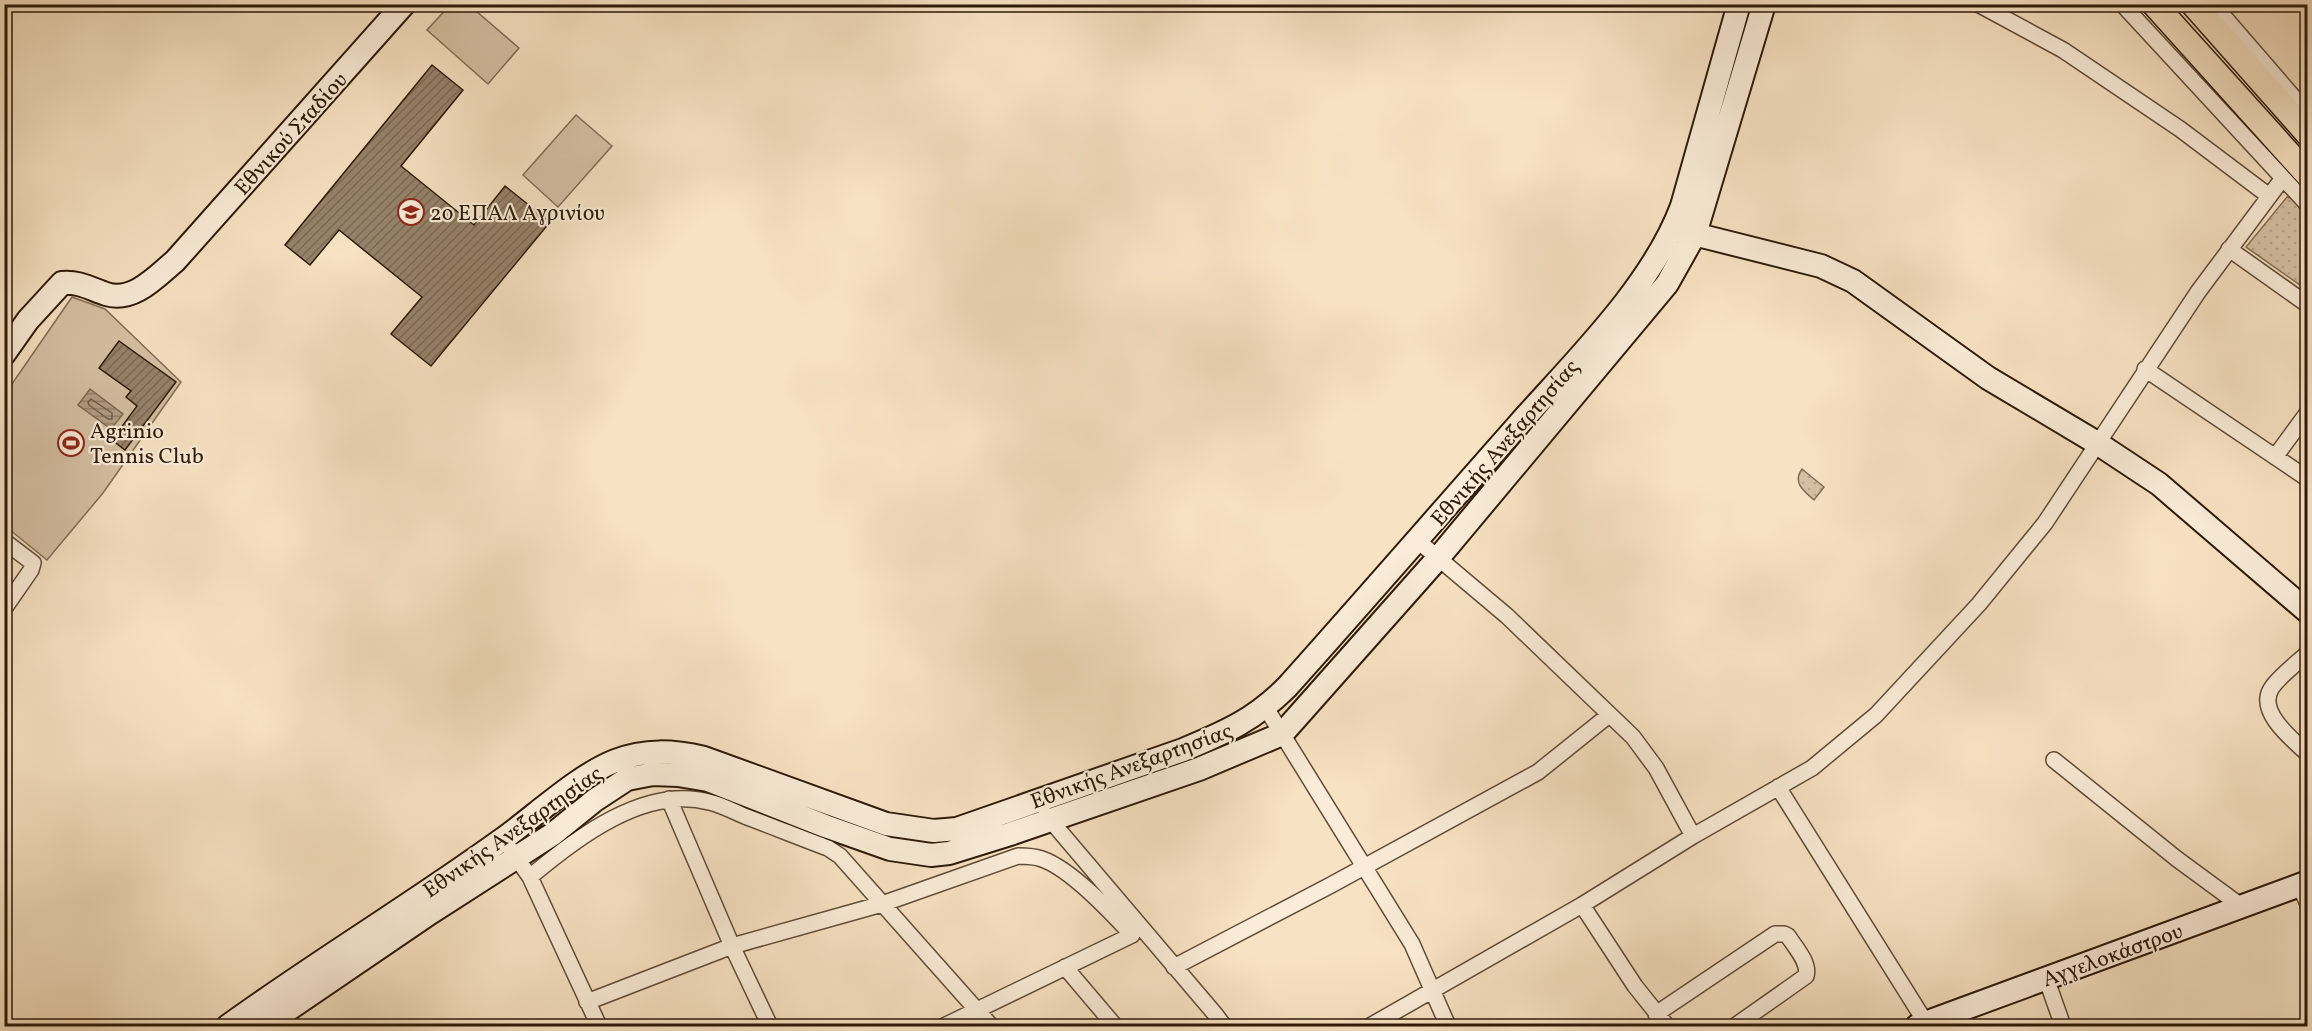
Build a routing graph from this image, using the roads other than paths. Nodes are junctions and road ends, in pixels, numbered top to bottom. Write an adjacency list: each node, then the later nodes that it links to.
1 (404, 4): 18 (street, Εθνικού Σταδίου)
2 (1739, 4): 15 (street, Εθνικής Ανεξαρτησίας)
3 (1764, 4): 15 (street, Εθνικής Ανεξαρτησίας)
4 (1978, 4): 13 (street)
5 (2122, 4): 12 (street)
6 (2154, 4): 11 (main road)
7 (2193, 4): 10 (main road)
8 (2213, 4): 9 (street)
9 (2307, 114)
10 (2307, 134)
11 (2307, 175)
12 (2283, 178): 13 (street); 14 (street)
13 (2269, 196): 16 (street)
14 (2307, 205)
15 (1684, 232): 21 (street); 25 (street, Εθνικής Ανεξαρτησίας); 26 (street, Εθνικής Ανεξαρτησίας)
16 (2229, 249): 17 (street); 19 (street)
17 (2307, 305)
18 (4, 354)
19 (2145, 369): 21 (street); 22 (street)
20 (2307, 412): 22 (street)
21 (2097, 443): 28 (street); 35 (street)
22 (2275, 457): 23 (street)
23 (2307, 479)
24 (4, 541): 27 (street)
25 (1418, 541): 26 (street); 30 (street, Εθνικής Ανεξαρτησίας)
26 (1439, 557): 31 (street); 32 (street, Εθνικής Ανεξαρτησίας)
27 (4, 609)
28 (2307, 612)
29 (2307, 653): 33 (street)
30 (1266, 708): 32 (street); 37 (street, Εθνικής Ανεξαρτησίας)
31 (1609, 715): 39 (street); 42 (street)
32 (1282, 734): 38 (street, Εθνικής Ανεξαρτησίας); 42 (street)
33 (2307, 754)
34 (2054, 760): 47 (street)
35 (1778, 787): 39 (street); 56 (street)
36 (669, 800): 43 (street); 45 (street); 48 (street)
37 (1035, 801): 38 (street); 40 (street, Εθνικής Ανεξαρτησίας)
38 (1051, 820): 41 (street, Εθνικής Ανεξαρτησίας); 50 (street)
39 (1694, 836): 46 (street)
40 (503, 840): 41 (street); 57 (street, Εθνικής Ανεξαρτησίας)
41 (517, 857): 43 (street); 58 (street, Εθνικής Ανεξαρτησίας)
42 (1363, 867): 50 (street); 52 (street)
43 (530, 877): 53 (street)
44 (2305, 890): 47 (street, Αγγελοκάστρου)
45 (882, 904): 48 (street); 49 (street); 54 (street)
46 (1582, 905): 52 (street); 55 (street)
47 (2241, 906): 51 (street, Αγγελοκάστρου)
48 (732, 946): 53 (street); 60 (street)
49 (1065, 966): 54 (street); 63 (street)
50 (1174, 966): 64 (street)
51 (2046, 978): 56 (street, Αγγελοκάστρου); 69 (street)
52 (1432, 991): 65 (street); 66 (street)
53 (587, 1002): 59 (street)
54 (976, 1011): 61 (street); 62 (street)
55 (1656, 1014): 67 (street); 68 (street)
56 (1922, 1025)
57 (228, 1026)
58 (264, 1026)
59 (599, 1026)
60 (770, 1026)
61 (944, 1026)
62 (991, 1026)
63 (1116, 1026)
64 (1224, 1026)
65 (1370, 1026)
66 (1448, 1026)
67 (1667, 1026)
68 (1735, 1026)
69 (2063, 1026)

